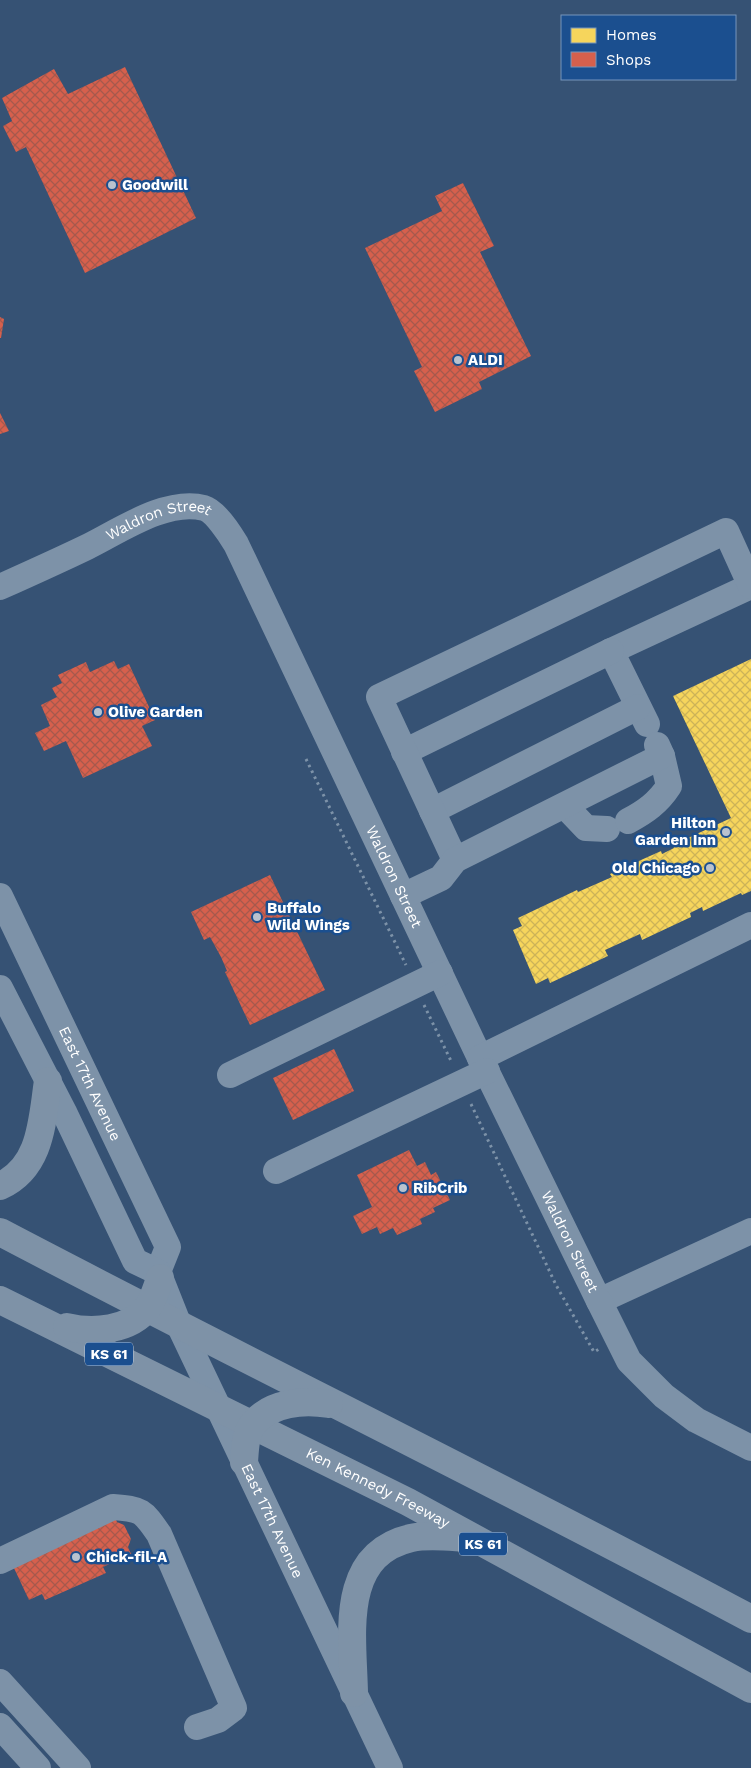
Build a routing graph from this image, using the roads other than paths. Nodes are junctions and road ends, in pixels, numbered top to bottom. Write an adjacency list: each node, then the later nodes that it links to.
1 (751, 586): 3 (street); 5 (street)
2 (0, 587): 10 (street, Waldron Street)
3 (611, 651): 4 (street); 5 (street)
4 (651, 733): 6 (street); 6 (street); 7 (street)
5 (404, 752): 7 (street)
6 (565, 806): 8 (street)
7 (432, 811): 8 (street)
8 (455, 860): 10 (street)
9 (0, 896): 21 (street, East 17th Avenue)
10 (403, 896): 12 (street, Waldron Street)
11 (751, 925): 14 (street)
12 (440, 973): 14 (street, Waldron Street); 15 (street)
13 (0, 988): 16 (street)
14 (483, 1064): 17 (street); 23 (street, Waldron Street)
15 (230, 1075)
16 (48, 1080): 18 (highway); 21 (street)
17 (276, 1171)
18 (0, 1186)
19 (0, 1232): 24 (highway)
20 (751, 1232): 23 (street, Waldron Street)
21 (159, 1275): 24 (highway); 26 (street, East 17th Avenue)
22 (0, 1300): 25 (highway, Ken Kennedy Freeway / KS 61)
23 (599, 1301): 30 (street)
24 (146, 1309): 25 (highway); 26 (highway)
25 (48, 1324): 28 (highway, Ken Kennedy Freeway / KS 61)
26 (179, 1325): 27 (highway); 28 (street, East 17th Avenue)
27 (338, 1406): 29 (highway); 34 (highway)
28 (219, 1408): 29 (highway, Ken Kennedy Freeway / KS 61); 31 (street, East 17th Avenue)
29 (253, 1425): 31 (highway); 32 (highway, Ken Kennedy Freeway / KS 61)
30 (751, 1448)
31 (244, 1462): 37 (street, East 17th Avenue)
32 (472, 1538): 36 (highway, Ken Kennedy Freeway / KS 61); 37 (highway)
33 (0, 1561): 39 (street)
34 (751, 1619)
35 (0, 1682): 41 (street)
36 (751, 1689)
37 (354, 1693): 42 (street, East 17th Avenue)
38 (0, 1726): 40 (street)
39 (197, 1727)
40 (38, 1768)
41 (78, 1768)
42 (390, 1768)

